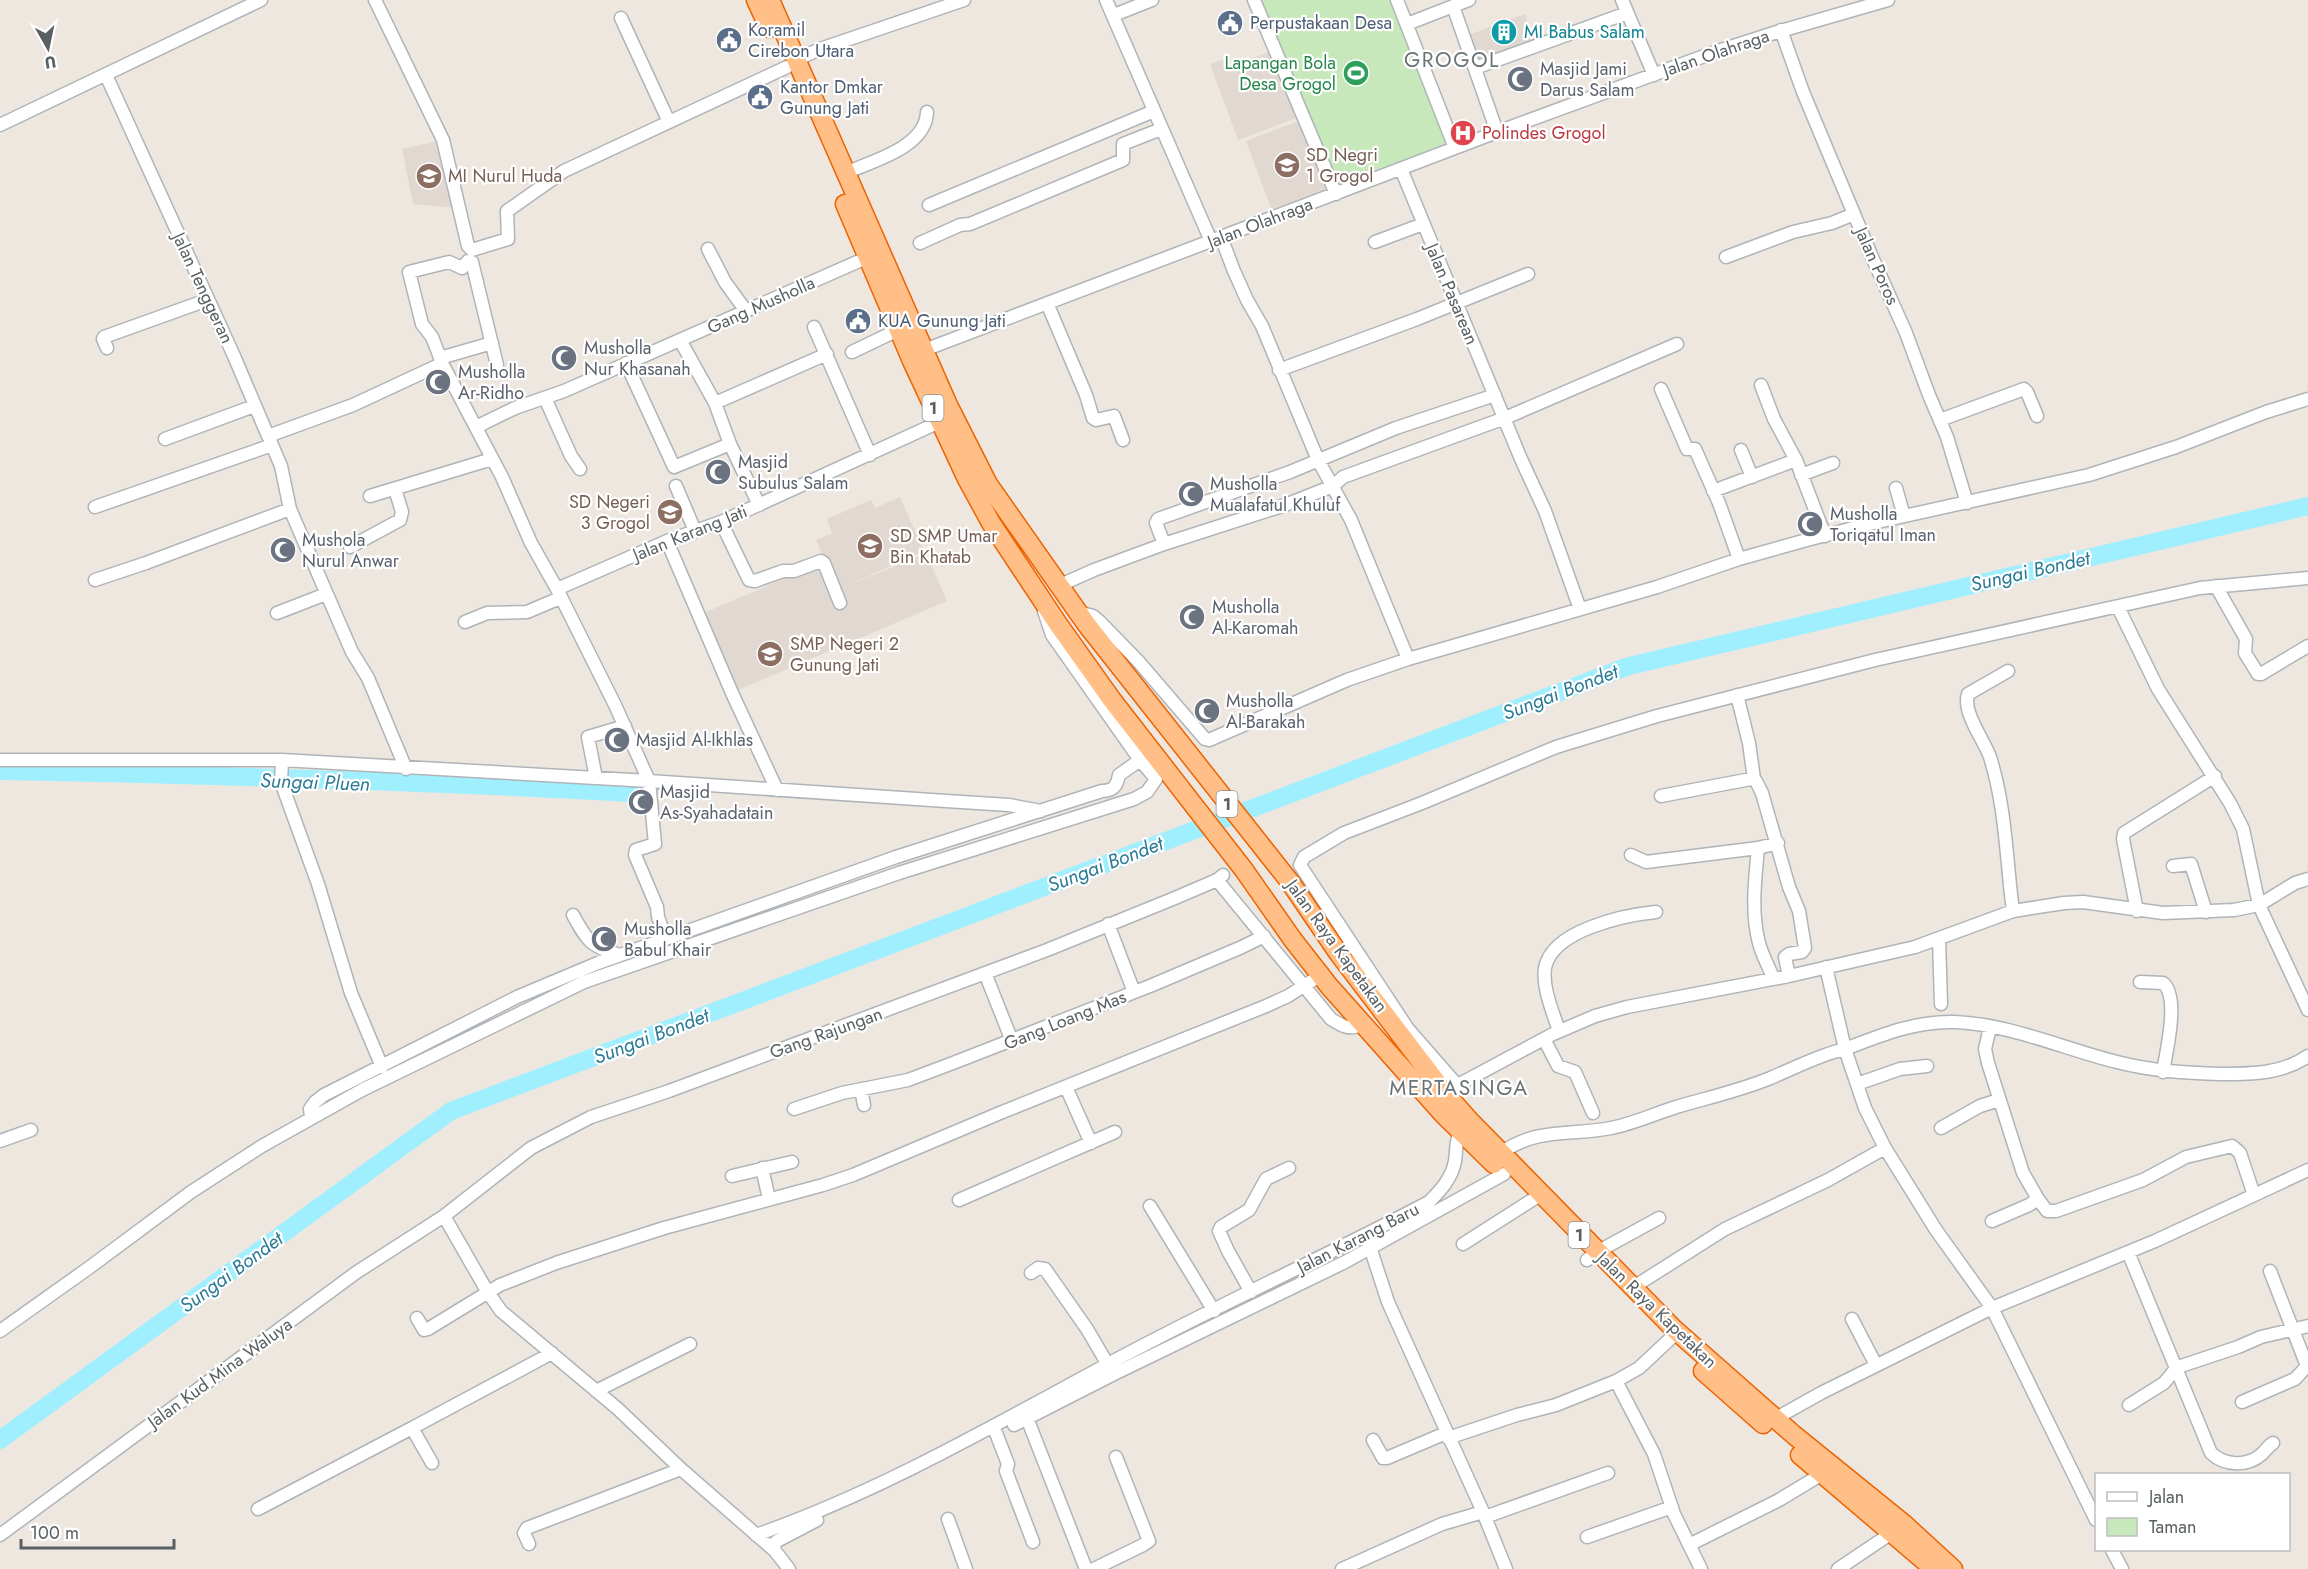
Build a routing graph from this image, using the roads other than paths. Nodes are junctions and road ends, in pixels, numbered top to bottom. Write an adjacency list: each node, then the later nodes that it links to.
1 (261, 0): 20 (street)
2 (375, 0): 24 (street)
3 (964, 0): 19 (street)
4 (1106, 0): 14 (street)
5 (1152, 0): 14 (street)
6 (1254, 0): 31 (street)
7 (1397, 0): 16 (street)
8 (1469, 0): 12 (street)
9 (1622, 0): 13 (street)
10 (1888, 0): 17 (street, Jalan Olahraga)
11 (765, 4): 19 (highway, 1)
12 (1453, 6): 16 (street); 18 (street)
13 (1628, 12): 18 (street); 21 (street)
14 (1114, 15): 22 (street)
15 (621, 18): 24 (street)
16 (1407, 24): 28 (street)
17 (1781, 30): 21 (street, Jalan Olahraga); 33 (street, Jalan Poros)
18 (1475, 68): 27 (street)
19 (795, 71): 24 (street); 30 (highway, 1); 39 (highway, 1)
20 (106, 75): 25 (street); 42 (street, Jalan Tenggeran)
21 (1654, 75): 27 (street, Jalan Olahraga)
22 (1154, 111): 26 (street); 32 (street)
23 (927, 112): 30 (street)
24 (669, 122)
25 (0, 125)
26 (1161, 129): 35 (street); 37 (street)
27 (1497, 132): 28 (street, Jalan Olahraga)
28 (1455, 148): 29 (street, Jalan Olahraga)
29 (1401, 169): 31 (street, Jalan Olahraga); 34 (street, Jalan Pasarean)
30 (845, 173): 39 (highway, 1)
31 (1336, 194): 35 (street, Jalan Olahraga)
32 (929, 205)
33 (1854, 214): 40 (street); 69 (street, Jalan Poros)
34 (1423, 224): 36 (street); 44 (street, Jalan Pasarean)
35 (1216, 239): 43 (street, Jalan Olahraga); 58 (street)
36 (1375, 242)
37 (920, 243)
38 (708, 249): 45 (street)
39 (874, 255): 45 (street, Gang Musholla); 47 (highway, 1); 53 (highway, 1)
40 (1726, 257)
41 (1528, 274): 44 (street)
42 (207, 300): 51 (street); 65 (street, Jalan Tenggeran)
43 (1047, 303): 53 (street, Jalan Olahraga); 72 (street)
44 (1455, 303): 58 (street); 61 (street, Jalan Pasarean)
45 (746, 311): 48 (street, Gang Musholla)
46 (814, 327): 54 (street)
47 (898, 330): 52 (street); 53 (highway, 1)
48 (680, 340): 56 (street, Gang Musholla); 64 (street)
49 (492, 343): 55 (street); 55 (street); 57 (street)
50 (1677, 344): 67 (street)
51 (107, 348)
52 (852, 352)
53 (917, 353): 68 (highway, 1)
54 (826, 354): 64 (street); 76 (street)
55 (442, 361): 70 (street); 73 (street)
56 (626, 363): 62 (street, Gang Musholla); 74 (street)
57 (497, 365)
58 (1280, 370): 78 (street)
59 (1761, 385): 79 (street)
60 (1661, 389): 88 (street)
61 (1495, 395): 67 (street, Jalan Pasarean); 78 (street)
62 (545, 398): 70 (street, Gang Musholla); 81 (street)
63 (2308, 399): 90 (street)
64 (715, 403): 74 (street)
65 (255, 406): 71 (street); 73 (street, Jalan Tenggeran)
66 (2037, 416): 69 (street)
67 (1505, 418): 85 (street); 111 (street, Jalan Pasarean)
68 (946, 419): 76 (street, Jalan Karang Jati); 104 (highway, 1); 108 (highway, 1)
69 (1940, 420): 90 (street, Jalan Poros)
70 (476, 427): 77 (street)
71 (165, 439)
72 (1123, 440)
73 (270, 441): 92 (street); 93 (street, Jalan Tenggeran)
74 (730, 444): 91 (street)
75 (1741, 450): 83 (street)
76 (870, 455): 91 (street, Jalan Karang Jati)
77 (492, 459): 87 (street); 106 (street)
78 (1318, 460): 85 (street); 99 (street)
79 (1796, 460): 82 (street); 83 (street)
80 (1833, 463): 82 (street)
81 (580, 469)
82 (1802, 475): 97 (street)
83 (1752, 477): 88 (street)
84 (676, 486): 96 (street)
85 (1334, 486): 99 (street); 116 (street)
86 (1896, 488): 94 (street)
87 (395, 489): 89 (street); 100 (street)
88 (1713, 491): 101 (street)
89 (370, 496)
90 (1967, 503): 94 (street)
91 (759, 505): 95 (street, Jalan Karang Jati)
92 (95, 507)
93 (290, 509): 103 (street); 107 (street, Jalan Tenggeran)
94 (1904, 516): 97 (street)
95 (721, 522): 96 (street, Jalan Karang Jati); 109 (street)
96 (696, 531): 98 (street, Jalan Karang Jati)
97 (1825, 536): 101 (street)
98 (667, 541): 106 (street, Jalan Karang Jati); 128 (street)
99 (1164, 544): 104 (street)
100 (350, 547)
101 (1739, 559): 111 (street)
102 (2308, 578): 105 (street)
103 (95, 580)
104 (1058, 586): 112 (highway, 1)
105 (2216, 586): 110 (street); 115 (street)
106 (558, 593): 114 (street, Jalan Karang Jati); 119 (street)
107 (326, 594): 113 (street); 123 (street, Jalan Tenggeran)
108 (1043, 602): 121 (street); 149 (highway, 1)
109 (840, 603)
110 (2118, 607): 118 (street); 124 (street)
111 (1580, 609): 116 (street)
112 (1077, 612): 116 (street); 169 (highway, Jalan Raya Kapetakan / 1)
113 (277, 613)
114 (465, 622)
115 (2308, 646)
116 (1408, 659)
117 (2008, 671): 137 (street)
118 (1737, 695): 126 (street); 169 (street)
119 (625, 726): 125 (street); 127 (street)
120 (0, 760): 122 (street)
121 (1140, 760): 130 (street); 175 (street)
122 (282, 762): 123 (street); 165 (street)
123 (406, 769): 125 (street)
124 (2214, 776): 136 (street); 138 (street)
125 (596, 778): 127 (street)
126 (1754, 779): 129 (street); 131 (street)
127 (650, 785): 128 (street); 144 (street)
128 (777, 790): 130 (street)
129 (1661, 796)
130 (1041, 811): 144 (street)
131 (1778, 843): 132 (street); 150 (street)
132 (1758, 848): 133 (street); 151 (street)
133 (1630, 855)
134 (2173, 866): 140 (street)
135 (2308, 879): 136 (street)
136 (2259, 905): 140 (street); 156 (street)
137 (2013, 911): 138 (street); 145 (street)
138 (2137, 911): 140 (street)
139 (1656, 912): 159 (street)
140 (2205, 912)
141 (573, 915): 146 (street)
142 (1108, 924): 143 (street, Gang Rajungan); 148 (street, Gang Rajungan); 154 (street)
143 (1264, 936): 153 (street); 154 (street, Gang Loang Mas)
144 (666, 939): 146 (street)
145 (1939, 939): 147 (street); 155 (street)
146 (620, 955): 165 (street)
147 (1826, 968): 150 (street); 162 (street)
148 (985, 973): 161 (street); 196 (street, Gang Rajungan)
149 (1321, 975): 153 (street); 157 (highway, 1)
150 (1789, 976): 151 (street)
151 (1773, 978): 159 (street)
152 (2140, 982): 166 (street)
153 (1305, 986): 157 (street); 168 (street)
154 (1134, 992): 161 (street, Gang Loang Mas)
155 (1941, 1004)
156 (2308, 1010)
157 (1362, 1024): 176 (highway, 1)
158 (1990, 1027): 162 (street); 166 (street); 171 (street)
159 (1559, 1031): 160 (street)
160 (1544, 1039): 169 (street); 174 (street)
161 (1012, 1041): 170 (street, Gang Loang Mas)
162 (1844, 1045): 167 (street); 183 (street)
163 (2308, 1056): 166 (street)
164 (1927, 1066): 167 (street)
165 (382, 1067): 175 (street)
166 (2163, 1069)
167 (1857, 1084): 182 (street)
168 (1066, 1087): 181 (street); 192 (street)
169 (1451, 1088): 176 (highway, Jalan Raya Kapetakan / 1)
170 (861, 1089): 172 (street); 173 (street, Gang Loang Mas)
171 (1999, 1100): 177 (street); 193 (street)
172 (864, 1105)
173 (794, 1109)
174 (1593, 1113)
175 (311, 1118): 214 (street)
176 (1464, 1126): 183 (highway, Jalan Raya Kapetakan / 1); 188 (highway, Jalan Raya Kapetakan / 1); 199 (street, Jalan Karang Baru)
177 (1941, 1128)
178 (31, 1130): 180 (street)
179 (1115, 1132): 181 (street)
180 (0, 1141)
181 (1091, 1143): 194 (street)
182 (1884, 1148): 205 (street); 208 (street)
183 (1501, 1153): 191 (highway, Jalan Raya Kapetakan / 1)
184 (792, 1162): 185 (street)
185 (762, 1168): 189 (street); 192 (street)
186 (1289, 1168): 207 (street)
187 (2308, 1170): 190 (street)
188 (1504, 1174): 191 (highway, Jalan Raya Kapetakan / 1); 199 (street)
189 (732, 1176)
190 (2254, 1195): 193 (street); 201 (street)
191 (1535, 1198): 200 (street); 202 (highway, Jalan Raya Kapetakan / 1)
192 (769, 1199): 206 (street)
193 (2038, 1199): 198 (street)
194 (959, 1200)
195 (1150, 1206): 209 (street)
196 (444, 1216): 206 (street); 245 (street, Jalan Kud Mina Waluya)
197 (1659, 1218): 202 (street)
198 (1992, 1221)
199 (1368, 1241): 207 (street, Jalan Karang Baru); 207 (street); 230 (street)
200 (1463, 1244)
201 (2128, 1252): 208 (street); 221 (street)
202 (1592, 1256): 205 (highway, Jalan Raya Kapetakan / 1); 212 (highway, Jalan Raya Kapetakan / 1)
203 (2270, 1271): 215 (street)
204 (1031, 1273): 220 (street)
205 (1632, 1288): 212 (highway, Jalan Raya Kapetakan / 1)
206 (487, 1291): 210 (street); 218 (street)
207 (1249, 1300): 209 (street); 220 (street)
208 (1992, 1308): 219 (street); 241 (street)
209 (1214, 1311): 220 (street)
210 (417, 1318)
211 (1852, 1318): 219 (street)
212 (1661, 1323): 216 (highway, Jalan Raya Kapetakan / 1); 227 (highway, Jalan Raya Kapetakan / 1)
213 (2308, 1326): 215 (street)
214 (0, 1330)
215 (2294, 1330): 221 (street); 224 (street)
216 (1670, 1339): 222 (street); 227 (highway, Jalan Raya Kapetakan / 1)
217 (690, 1344): 223 (street)
218 (552, 1353): 223 (street); 228 (street)
219 (1876, 1365): 227 (street)
220 (1111, 1368): 226 (street); 243 (street)
221 (2177, 1368): 225 (street); 232 (street)
222 (1616, 1381): 230 (street); 238 (street)
223 (596, 1391): 235 (street)
224 (2242, 1402)
225 (2129, 1405)
226 (1027, 1418): 229 (street); 254 (street)
227 (1770, 1422): 237 (highway, Jalan Raya Kapetakan / 1); 244 (highway, Jalan Raya Kapetakan / 1)
228 (412, 1428): 234 (street); 239 (street)
229 (996, 1433): 243 (street); 248 (street)
230 (1447, 1435): 231 (street); 240 (street)
231 (1373, 1440)
232 (2272, 1443)
233 (1116, 1457): 255 (street)
234 (432, 1463)
235 (681, 1469): 247 (street); 249 (street)
236 (1608, 1473): 240 (street)
237 (1822, 1474): 244 (highway, Jalan Raya Kapetakan / 1); 250 (street)
238 (1672, 1507): 246 (street); 250 (street)
239 (258, 1509)
240 (1484, 1514): 256 (street); 257 (street)
241 (2095, 1516)
242 (948, 1519): 253 (street)
243 (805, 1522): 247 (street); 247 (street)
244 (1898, 1528): 259 (street); 260 (highway, Jalan Raya Kapetakan / 1); 261 (highway, Jalan Raya Kapetakan / 1)
245 (0, 1535)
246 (1587, 1537)
247 (765, 1542): 252 (street)
248 (1033, 1542)
249 (529, 1544)
250 (1689, 1545): 258 (street)
251 (2113, 1551): 262 (street)
252 (789, 1569)
253 (966, 1569)
254 (1086, 1569)
255 (1094, 1569)
256 (1342, 1569)
257 (1506, 1569)
258 (1701, 1569)
259 (1838, 1569)
260 (1934, 1569)
261 (1953, 1569)
262 (2122, 1569)

